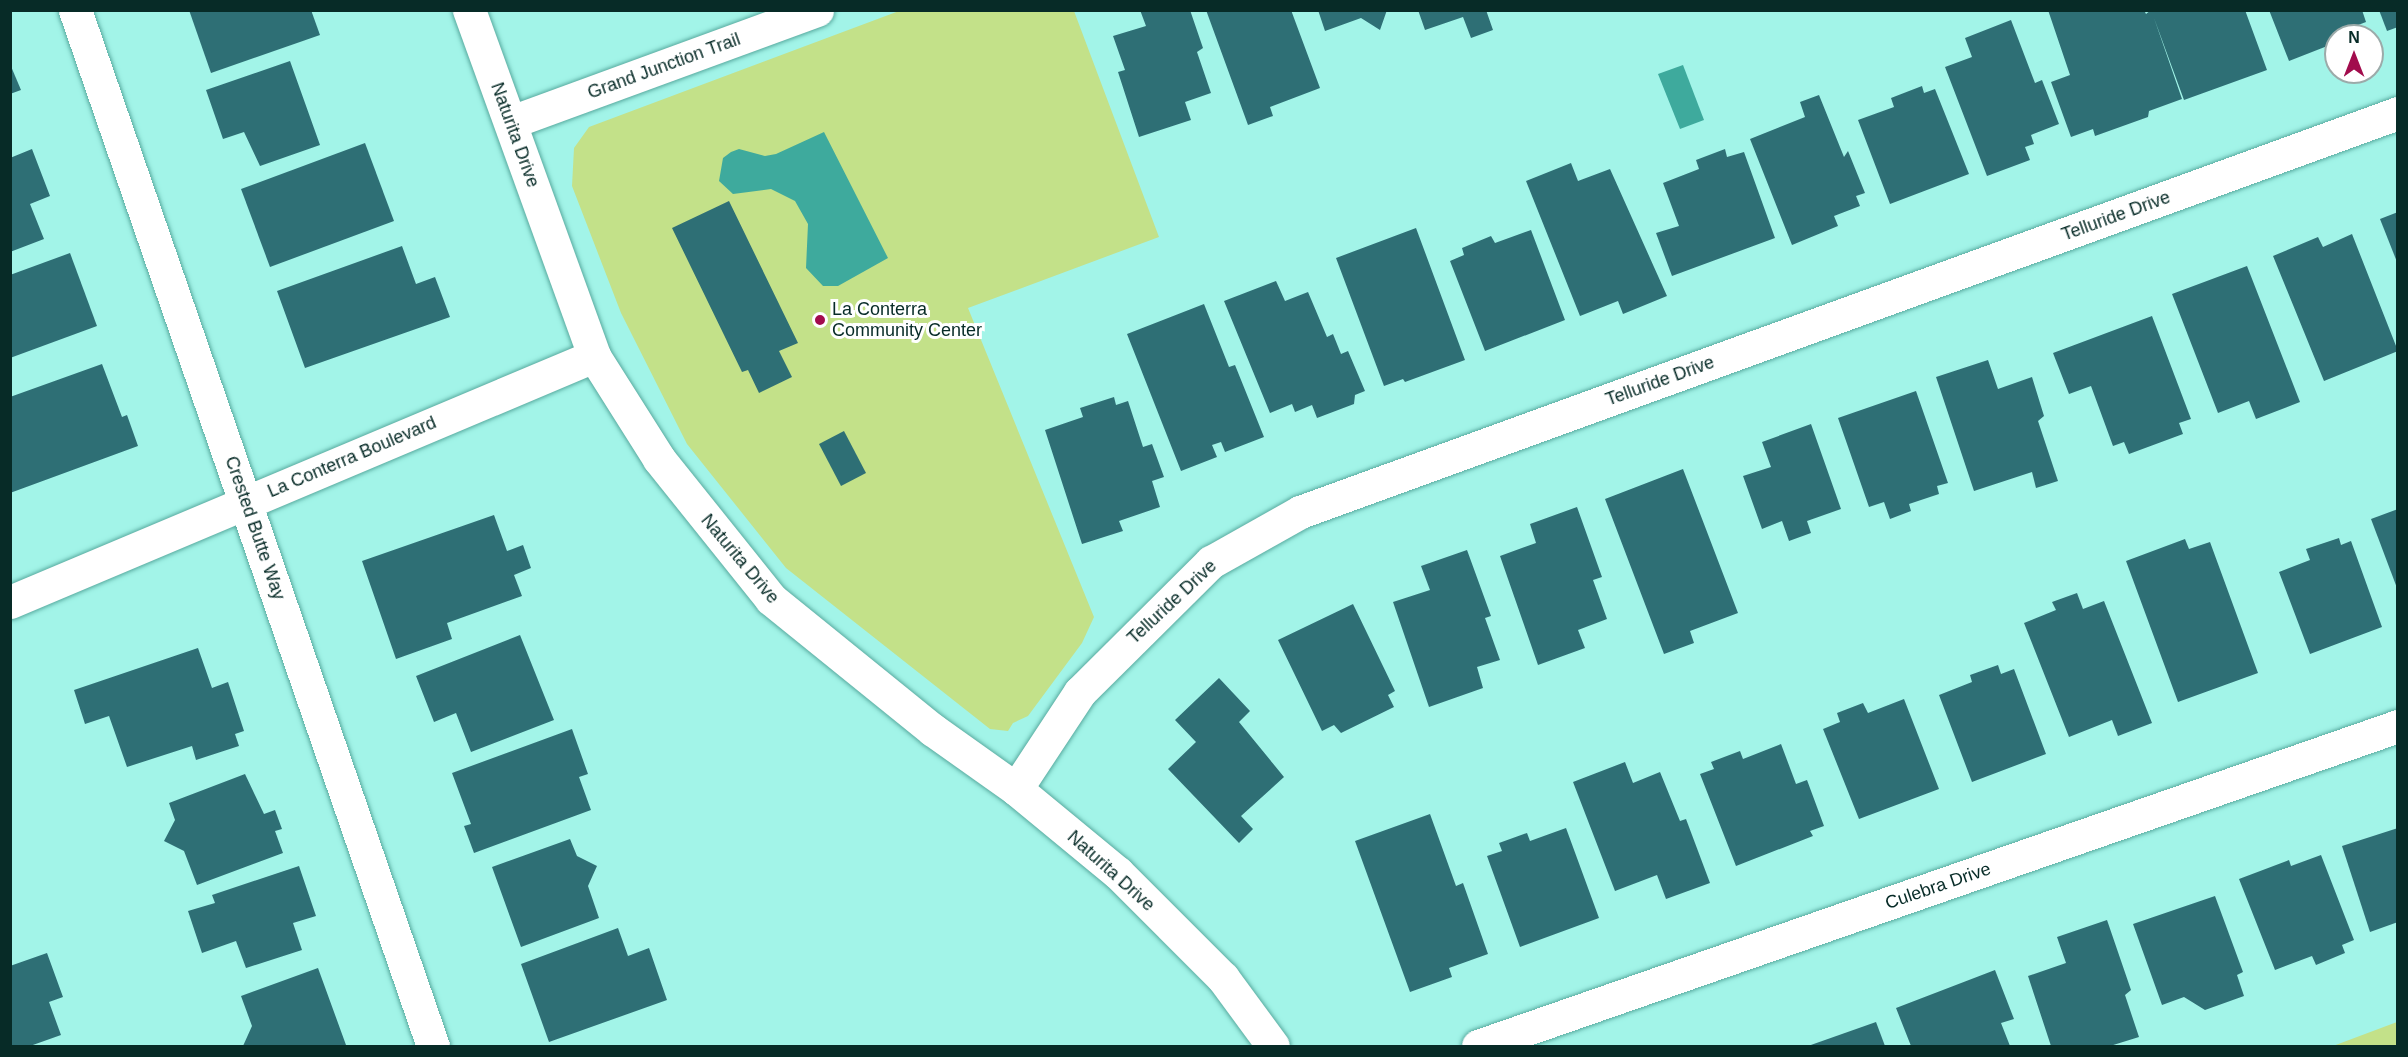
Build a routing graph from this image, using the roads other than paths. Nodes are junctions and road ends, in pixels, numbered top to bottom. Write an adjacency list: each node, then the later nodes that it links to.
1 (75, 10): 7 (street, Crested Butte Way)
2 (469, 10): 5 (street, Naturita Drive)
3 (817, 10): 5 (street, Grand Junction Trail)
4 (2397, 113): 10 (street, Telluride Drive)
5 (511, 122): 6 (street, Naturita Drive)
6 (594, 356): 7 (street, La Conterra Boulevard); 10 (street, Naturita Drive)
7 (246, 501): 8 (street, La Conterra Boulevard); 11 (street, Crested Butte Way)
8 (10, 602)
9 (2397, 726): 13 (street, Culebra Drive)
10 (1016, 789): 12 (street, Naturita Drive)
11 (433, 1047)
12 (1273, 1047)
13 (1478, 1047)

